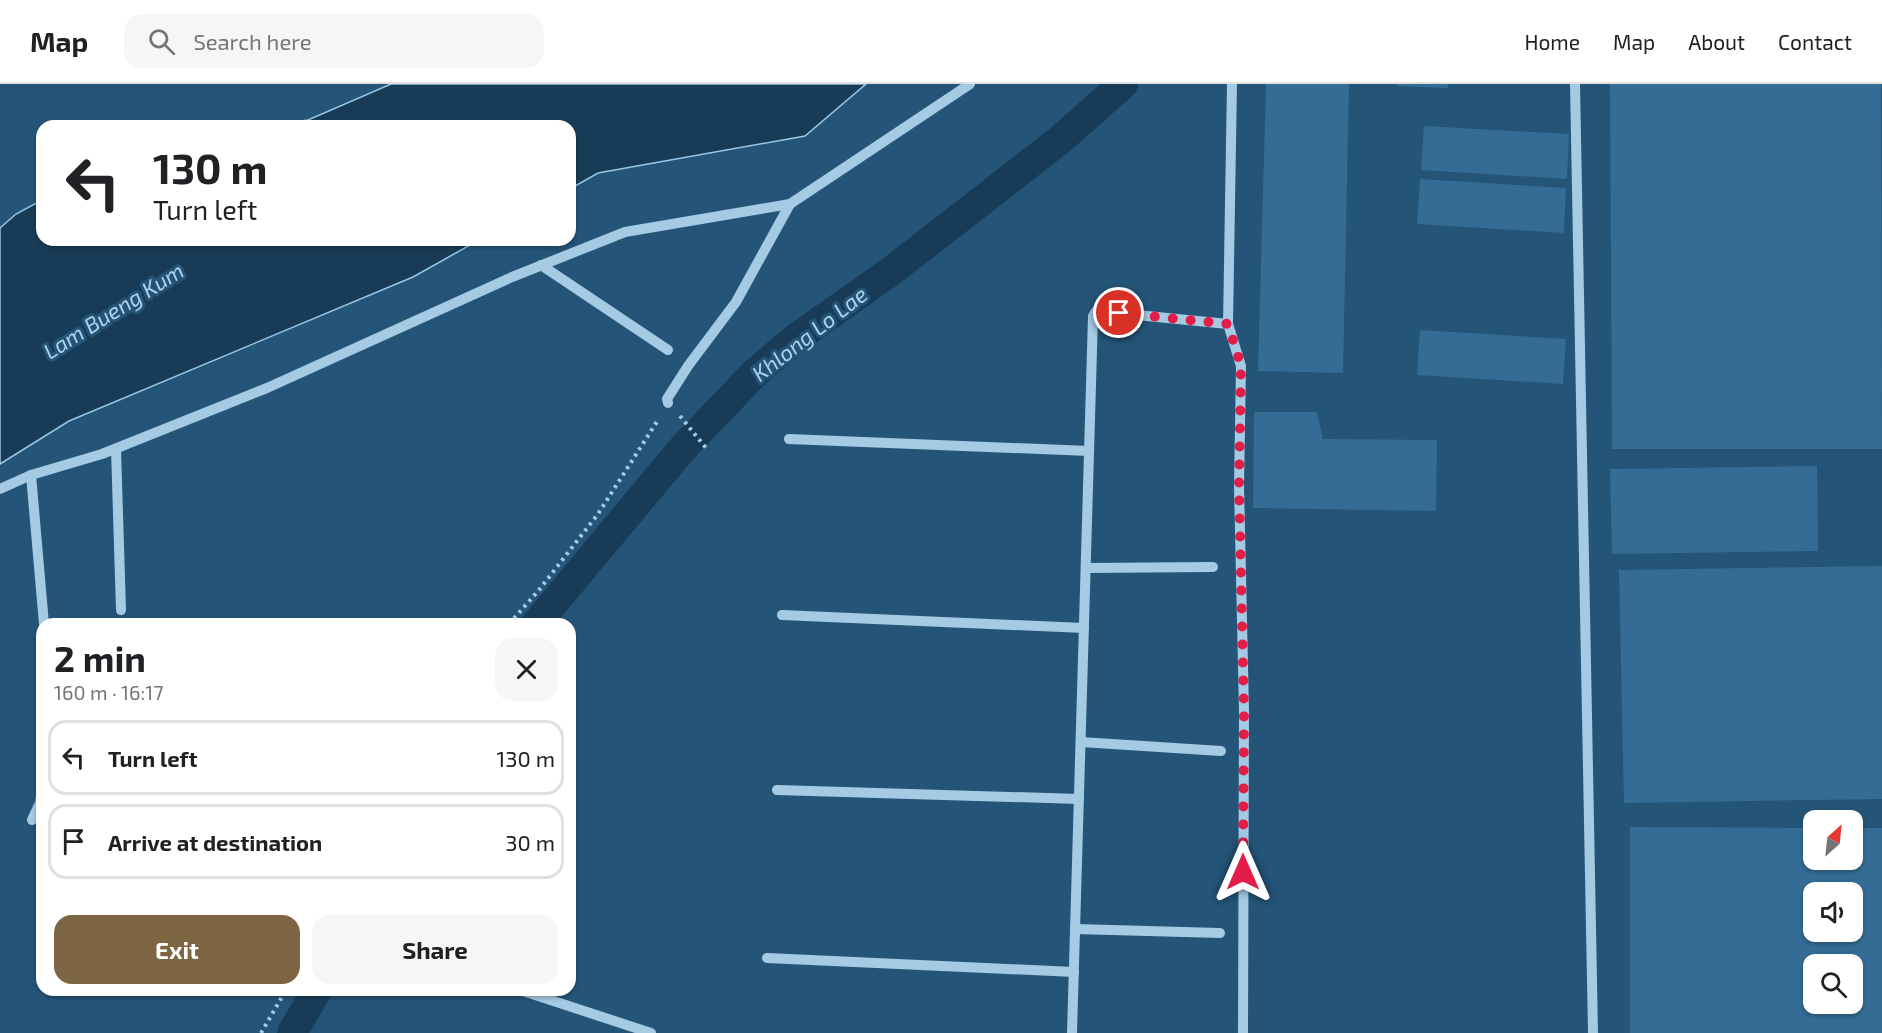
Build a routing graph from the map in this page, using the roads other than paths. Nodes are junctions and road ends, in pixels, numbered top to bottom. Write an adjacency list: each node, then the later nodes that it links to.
1 (970, 84): 4 (street)
2 (1232, 84): 6 (street)
3 (1575, 84): 34 (street)
4 (790, 204): 5 (street); 8 (street)
5 (541, 265): 7 (street); 10 (street)
6 (1228, 324): 11 (street); 33 (street)
7 (668, 350)
8 (668, 403)
9 (789, 439): 11 (street)
10 (116, 449): 12 (street); 16 (street)
11 (1089, 451): 15 (street)
12 (31, 475): 13 (street); 18 (street)
13 (0, 489)
14 (1213, 567): 15 (street)
15 (1086, 568): 19 (street)
16 (121, 610)
17 (782, 615): 19 (street)
18 (43, 618)
19 (1084, 628): 20 (street)
20 (1081, 742): 21 (street); 23 (street)
21 (1221, 751)
22 (777, 790): 23 (street)
23 (1079, 799): 26 (street)
24 (36, 812): 25 (street)
25 (32, 820)
26 (1075, 930): 27 (street); 29 (street)
27 (1220, 933)
28 (767, 958): 29 (street)
29 (1074, 972): 32 (street)
30 (538, 996): 31 (street)
31 (651, 1033)
32 (1072, 1033)
33 (1243, 1033)
34 (1593, 1033)

